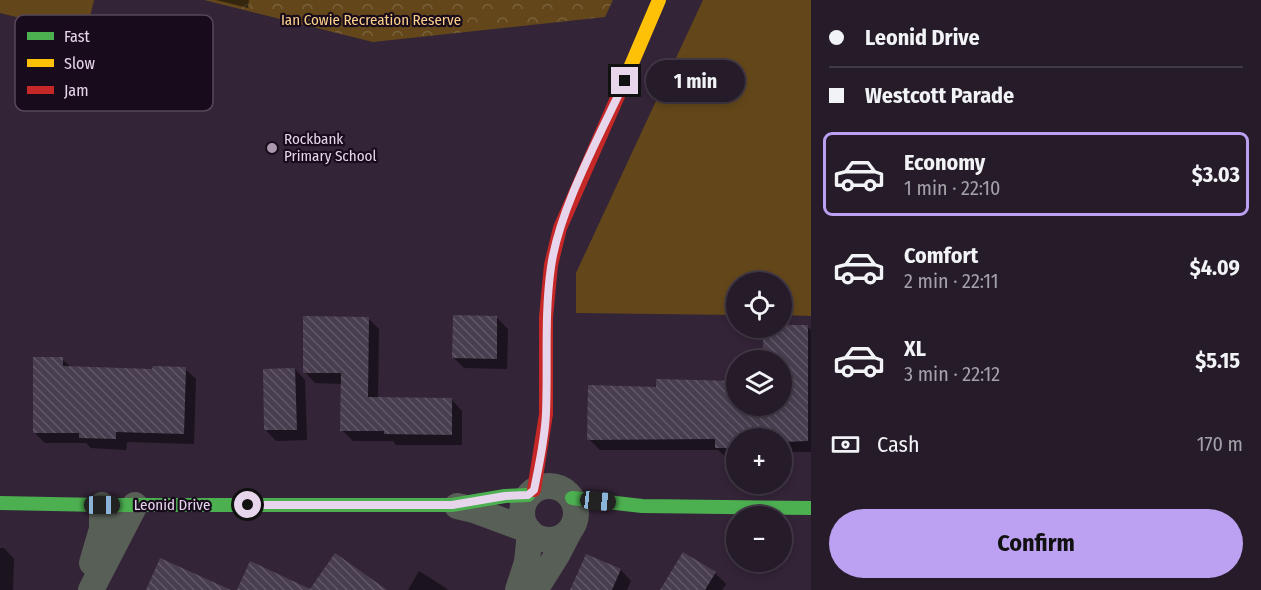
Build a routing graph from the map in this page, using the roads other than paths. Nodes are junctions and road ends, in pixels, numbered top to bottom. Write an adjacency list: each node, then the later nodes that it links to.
1 (659, 0): 2 (street)
2 (546, 414): 3 (street); 4 (street)
3 (531, 493): 4 (street); 8 (street, Leonid Drive); 12 (street)
4 (569, 495): 9 (street); 11 (street)
5 (0, 503): 6 (street, Leonid Drive)
6 (102, 505): 7 (street, Leonid Drive); 13 (street)
7 (135, 505): 8 (street, Leonid Drive); 13 (street)
8 (452, 505): 12 (street, Leonid Drive)
9 (642, 506): 10 (street); 11 (street)
10 (811, 508)
11 (570, 530): 12 (street); 15 (street)
12 (529, 531): 14 (street)
13 (92, 588)
14 (518, 590)
15 (535, 590)

